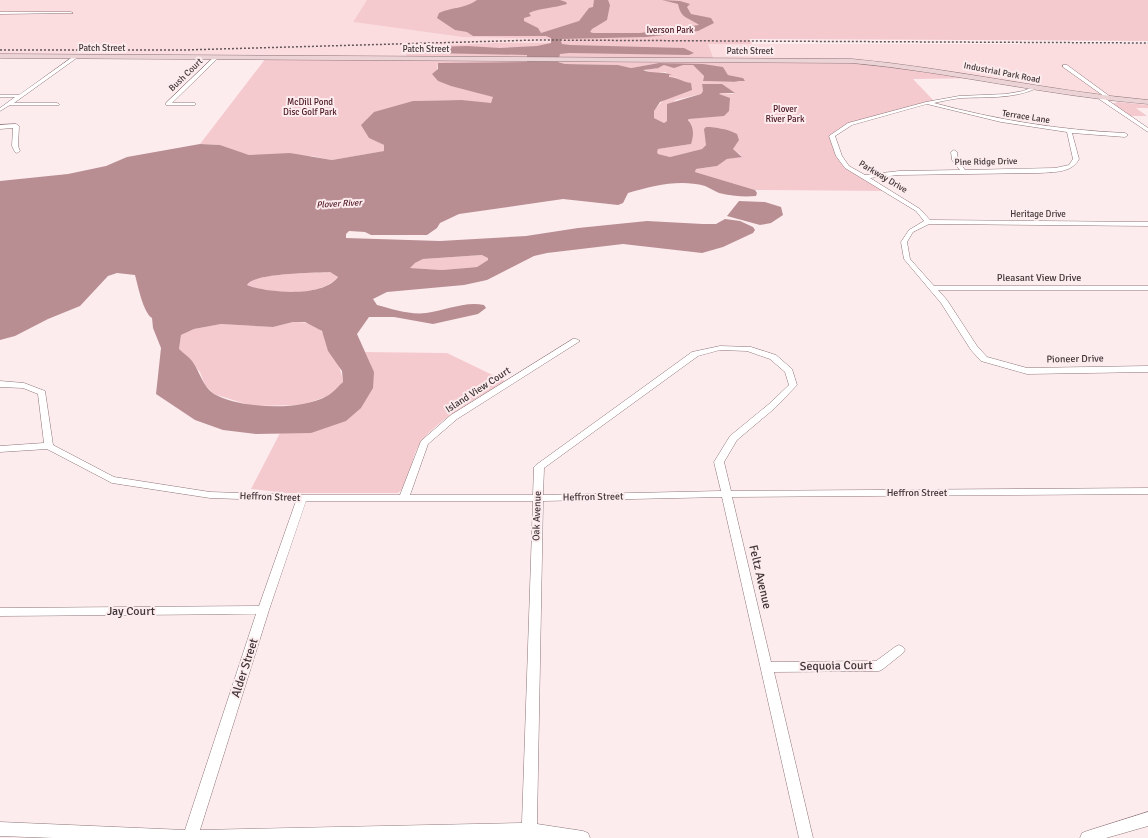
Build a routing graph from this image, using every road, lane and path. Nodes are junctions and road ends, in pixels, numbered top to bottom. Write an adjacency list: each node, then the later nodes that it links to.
1 (0, 13): 2 (street)
2 (71, 13)
3 (0, 56): 4 (street, Patch Street)
4 (76, 57): 5 (street, Patch Street); 10 (street)
5 (217, 57): 6 (street, Patch Street); 17 (street, Bush Court)
6 (852, 61): 8 (street, Industrial Park Road)
7 (1065, 66): 12 (street)
8 (1033, 88): 11 (street, Industrial Park Road); 14 (street, Parkway Drive)
9 (0, 96): 10 (street)
10 (21, 96): 15 (street)
11 (1101, 98): 12 (street, Industrial Park Road); 20 (street)
12 (1112, 99): 13 (street, Industrial Park Road)
13 (1148, 102)
14 (926, 103): 21 (street, Terrace Lane); 26 (street, Parkway Drive)
15 (8, 104): 16 (street); 18 (street)
16 (57, 104)
17 (193, 104)
18 (0, 110)
19 (0, 127): 23 (street)
20 (1148, 130)
21 (1069, 132): 22 (street, Terrace Lane); 25 (street, Pine Ridge Drive)
22 (1126, 135)
23 (17, 150)
24 (954, 152): 25 (street)
25 (963, 171): 26 (street, Pine Ridge Drive)
26 (864, 177): 27 (street, Parkway Drive)
27 (928, 222): 28 (street, Heritage Drive); 29 (street)
28 (1148, 224)
29 (931, 288): 30 (street, Pleasant View Drive); 33 (street, Pioneer Drive)
30 (1148, 288)
31 (576, 342): 40 (street, Island View Court)
32 (773, 357): 38 (street, Feltz Avenue); 41 (street, Oak Avenue)
33 (1148, 370)
34 (0, 384): 35 (street)
35 (49, 446): 36 (street); 39 (street, Heffron Street)
36 (0, 449)
37 (1148, 491): 38 (street, Heffron Street)
38 (727, 494): 41 (street, Heffron Street); 45 (street, Feltz Avenue)
39 (302, 498): 40 (street, Heffron Street); 42 (street, Alder Street)
40 (404, 498): 41 (street, Heffron Street)
41 (537, 498): 48 (street, Oak Avenue)
42 (263, 610): 43 (street, Jay Court); 49 (street, Alder Street)
43 (0, 612)
44 (899, 650): 45 (street, Sequoia Court)
45 (767, 667): 51 (street, Feltz Avenue)
46 (1148, 819): 52 (street)
47 (0, 829): 49 (street)
48 (529, 834): 49 (street); 50 (street)
49 (190, 838)
50 (583, 838)
51 (806, 838)
52 (1087, 838)

